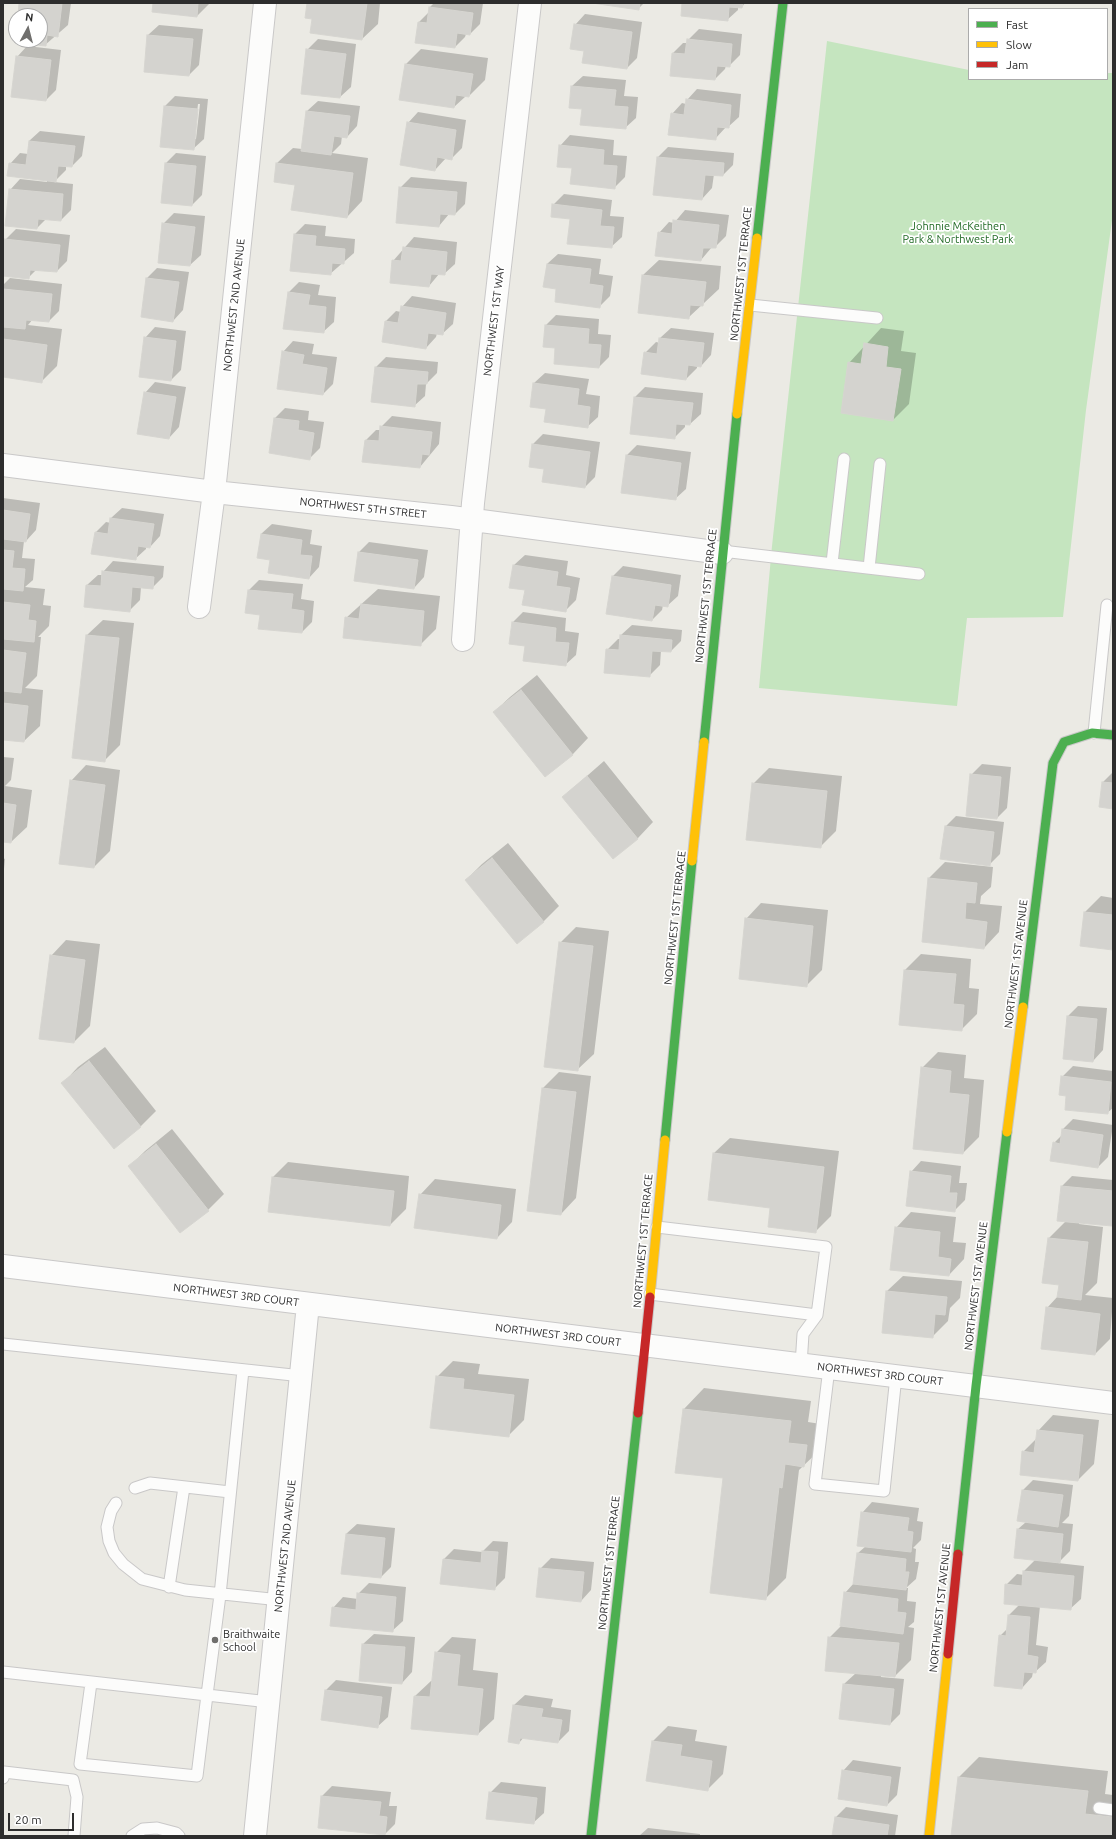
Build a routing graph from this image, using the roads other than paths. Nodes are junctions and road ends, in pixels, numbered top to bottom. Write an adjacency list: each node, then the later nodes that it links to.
1 (265, 3): 9 (street, NORTHWEST 2ND AVENUE)
2 (530, 3): 10 (street, NORTHWEST 1ST WAY)
3 (784, 3): 4 (street, NORTHWEST 1ST TERRACE)
4 (750, 305): 5 (lane); 11 (street, NORTHWEST 1ST TERRACE)
5 (877, 318)
6 (844, 459): 12 (lane)
7 (880, 464): 13 (lane)
8 (3, 465): 9 (street, NORTHWEST 5TH STREET)
9 (214, 492): 10 (street, NORTHWEST 5TH STREET); 16 (street, NORTHWEST 2ND AVENUE)
10 (471, 520): 11 (street, NORTHWEST 5TH STREET); 17 (street, NORTHWEST 1ST WAY)
11 (722, 552): 12 (lane); 20 (street, NORTHWEST 1ST TERRACE)
12 (832, 563): 13 (lane)
13 (868, 568): 14 (lane)
14 (919, 574)
15 (1107, 605): 18 (lane)
16 (199, 607)
17 (463, 640)
18 (1094, 733): 19 (street); 32 (street, NORTHWEST 1ST AVENUE)
19 (1113, 735)
20 (657, 1227): 22 (street, NORTHWEST 1ST TERRACE); 24 (lane)
21 (3, 1266): 23 (street, NORTHWEST 3RD COURT)
22 (650, 1294): 24 (lane); 26 (street, NORTHWEST 1ST TERRACE)
23 (308, 1304): 26 (street, NORTHWEST 3RD COURT); 30 (street, NORTHWEST 2ND AVENUE)
24 (816, 1315): 27 (lane)
25 (3, 1344): 29 (lane)
26 (645, 1346): 27 (street, NORTHWEST 3RD COURT); 52 (street, NORTHWEST 1ST TERRACE)
27 (801, 1365): 28 (street, NORTHWEST 3RD COURT)
28 (829, 1368): 31 (street, NORTHWEST 3RD COURT); 31 (lane)
29 (243, 1370): 30 (lane); 36 (lane)
30 (302, 1376): 40 (street, NORTHWEST 2ND AVENUE)
31 (896, 1376): 32 (street, NORTHWEST 3RD COURT)
32 (976, 1386): 33 (street, NORTHWEST 3RD COURT); 53 (street, NORTHWEST 1ST AVENUE)
33 (1113, 1403)
34 (184, 1487): 35 (lane); 36 (lane); 38 (lane)
35 (135, 1488)
36 (230, 1492): 39 (lane)
37 (116, 1503): 38 (lane)
38 (169, 1586): 39 (lane)
39 (220, 1595): 40 (lane); 43 (lane)
40 (280, 1600): 44 (street, NORTHWEST 2ND AVENUE)
41 (3, 1672): 42 (lane)
42 (91, 1683): 43 (lane); 43 (lane)
43 (207, 1695): 44 (lane)
44 (269, 1702): 51 (street, NORTHWEST 2ND AVENUE)
45 (3, 1778): 48 (lane)
46 (1099, 1808): 47 (lane)
47 (1113, 1810)
48 (74, 1836)
49 (132, 1836): 50 (lane)
50 (179, 1836)
51 (255, 1836)
52 (591, 1836)
53 (928, 1836)

